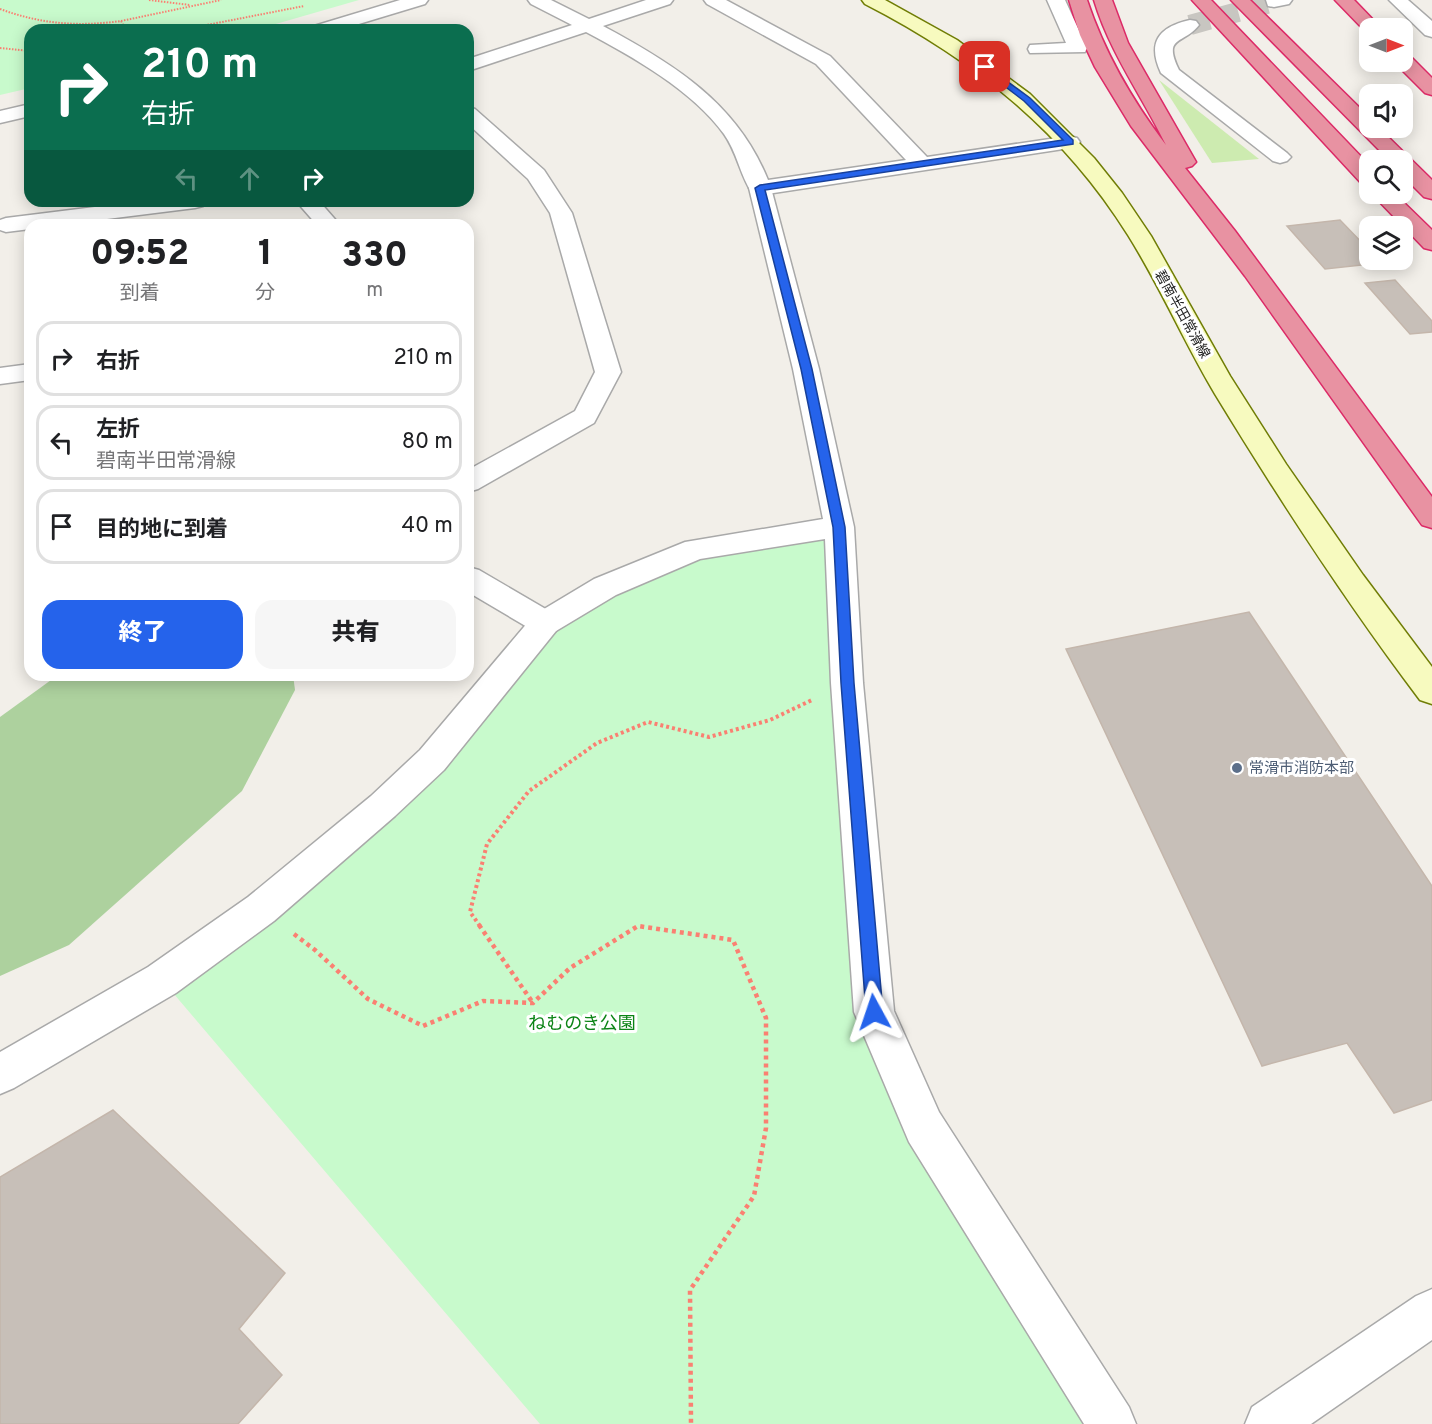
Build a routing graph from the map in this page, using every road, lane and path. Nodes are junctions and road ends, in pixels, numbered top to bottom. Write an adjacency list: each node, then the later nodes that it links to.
1 (149, 0): 16 (path)
2 (222, 0): 16 (path)
3 (419, 0): 24 (street)
4 (537, 0): 25 (street)
5 (664, 0): 25 (street)
6 (713, 0): 40 (street)
7 (871, 0): 37 (main road, 碧南半田常滑線)
8 (1056, 0): 29 (street)
9 (1078, 0): 49 (highway)
10 (1103, 0): 49 (highway)
11 (1201, 0): 41 (highway)
12 (1240, 0): 38 (highway)
13 (1344, 0): 18 (highway)
14 (1398, 0): 27 (street)
15 (313, 4): 23 (path)
16 (197, 5): 19 (path)
17 (0, 9): 20 (path)
18 (1362, 18)
19 (121, 21): 21 (path); 22 (path)
20 (53, 24)
21 (98, 24)
22 (123, 24)
23 (211, 24)
24 (340, 24)
25 (589, 25): 31 (street); 43 (street)
26 (1190, 25): 39 (street)
27 (1432, 31)
28 (0, 48): 30 (path)
29 (1037, 49)
30 (24, 50)
31 (474, 63)
32 (1413, 70): 33 (highway)
33 (1432, 89)
34 (24, 111): 35 (street)
35 (0, 117)
36 (474, 118): 57 (street)
37 (1070, 142): 40 (street); 63 (main road, 碧南半田常滑線)
38 (1389, 150)
39 (1280, 157)
40 (920, 162): 43 (street)
41 (1359, 167)
42 (1413, 174): 44 (highway)
43 (760, 188): 59 (street)
44 (1432, 192)
45 (1393, 204): 54 (highway)
46 (35, 207): 53 (street)
47 (151, 207): 50 (street)
48 (312, 207): 51 (street)
49 (1208, 210): 58 (highway)
50 (62, 219)
51 (324, 219)
52 (24, 224): 53 (street)
53 (3, 227)
54 (1432, 243)
55 (24, 373): 56 (street)
56 (0, 376)
57 (474, 479)
58 (1432, 518)
59 (839, 527): 61 (street); 62 (street)
60 (474, 581): 61 (street)
61 (546, 623): 64 (street)
62 (848, 683): 65 (path); 69 (street)
63 (1432, 691)
64 (261, 909): 65 (path); 66 (street)
65 (532, 1003): 68 (path)
66 (0, 1074)
67 (1432, 1312): 70 (street)
68 (691, 1424)
69 (1112, 1424)
70 (1269, 1424)

